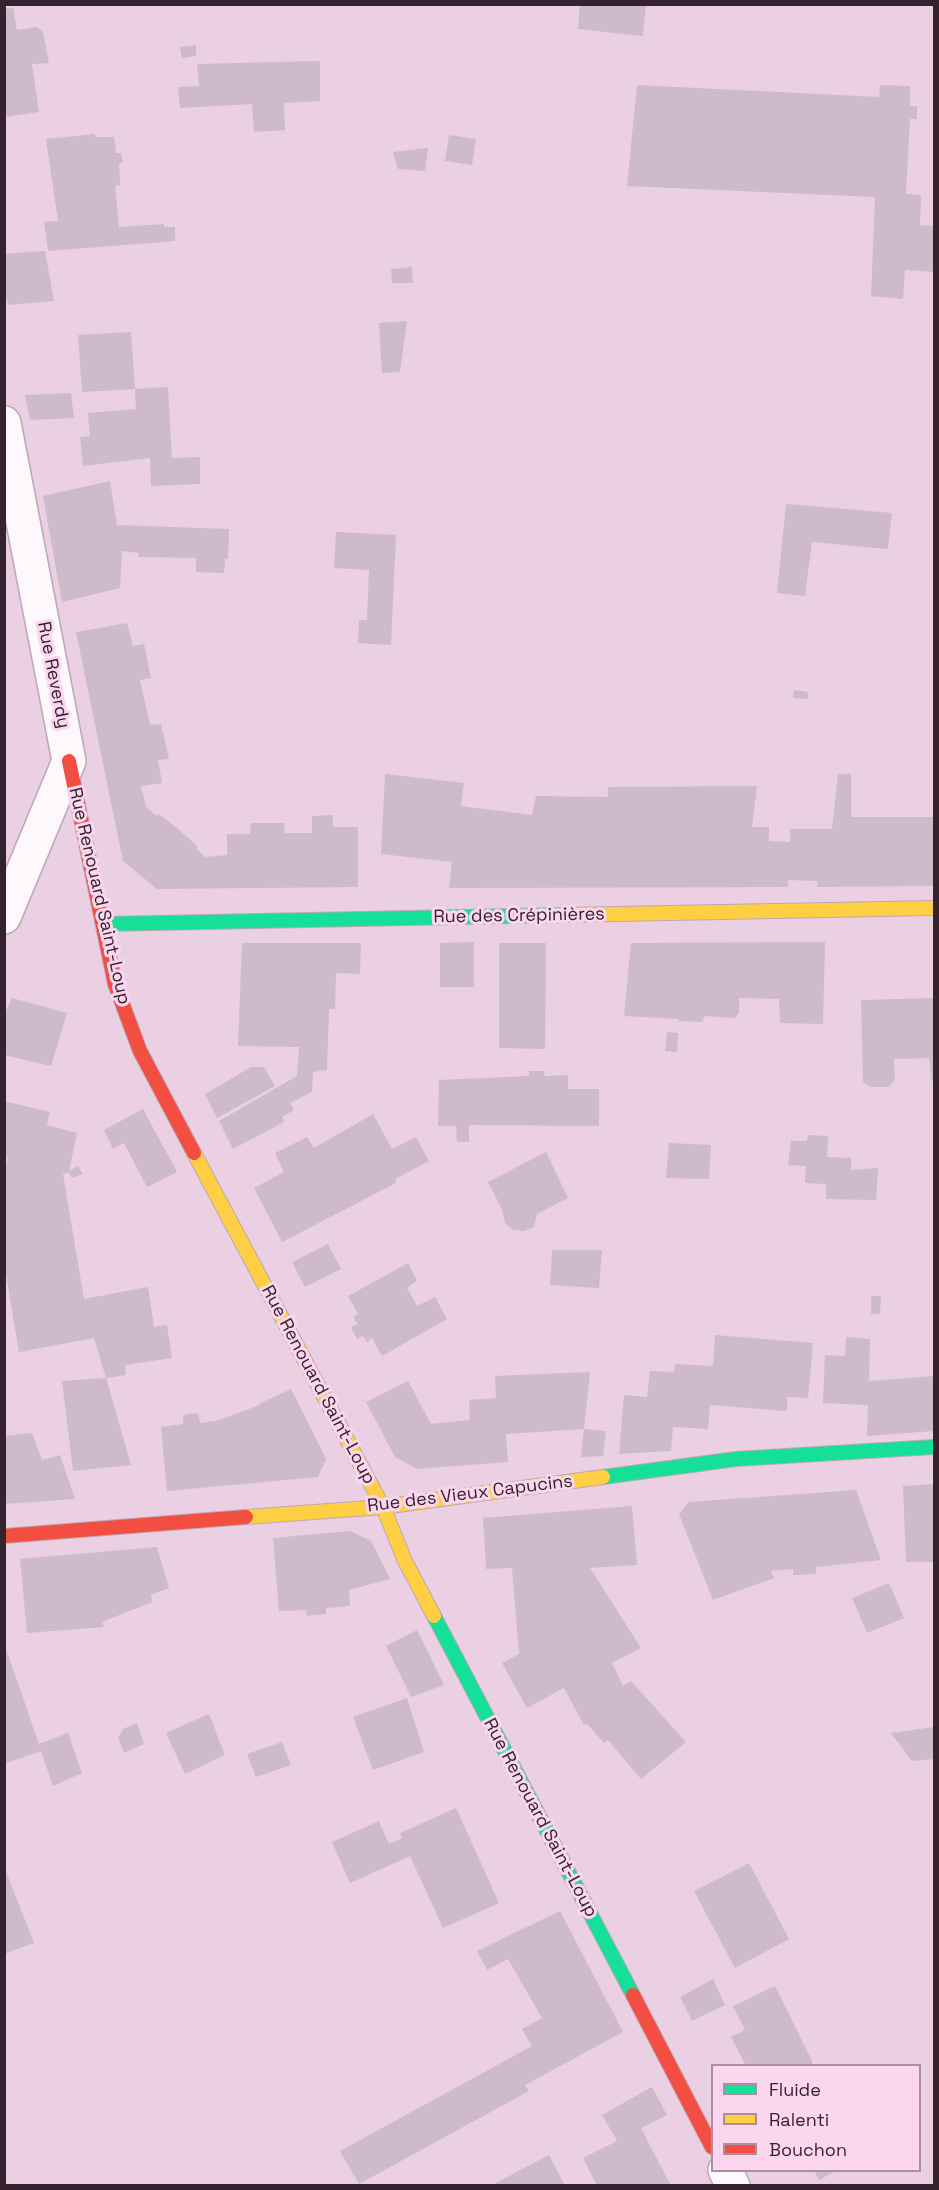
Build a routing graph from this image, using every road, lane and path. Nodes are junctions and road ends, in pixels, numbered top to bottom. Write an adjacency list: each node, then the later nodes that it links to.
1 (4, 423): 2 (street, Rue Reverdy)
2 (69, 761): 4 (street); 5 (street, Rue Renouard Saint-Loup)
3 (934, 908): 5 (street, Rue des Crépinières)
4 (4, 917)
5 (104, 924): 7 (street, Rue Renouard Saint-Loup)
6 (934, 1447): 7 (street, Rue des Vieux Capucins)
7 (383, 1507): 8 (street, Rue des Vieux Capucins); 9 (street, Rue Renouard Saint-Loup)
8 (4, 1536)
9 (711, 2145)
10 (726, 2172): 11 (street)
11 (732, 2186)

